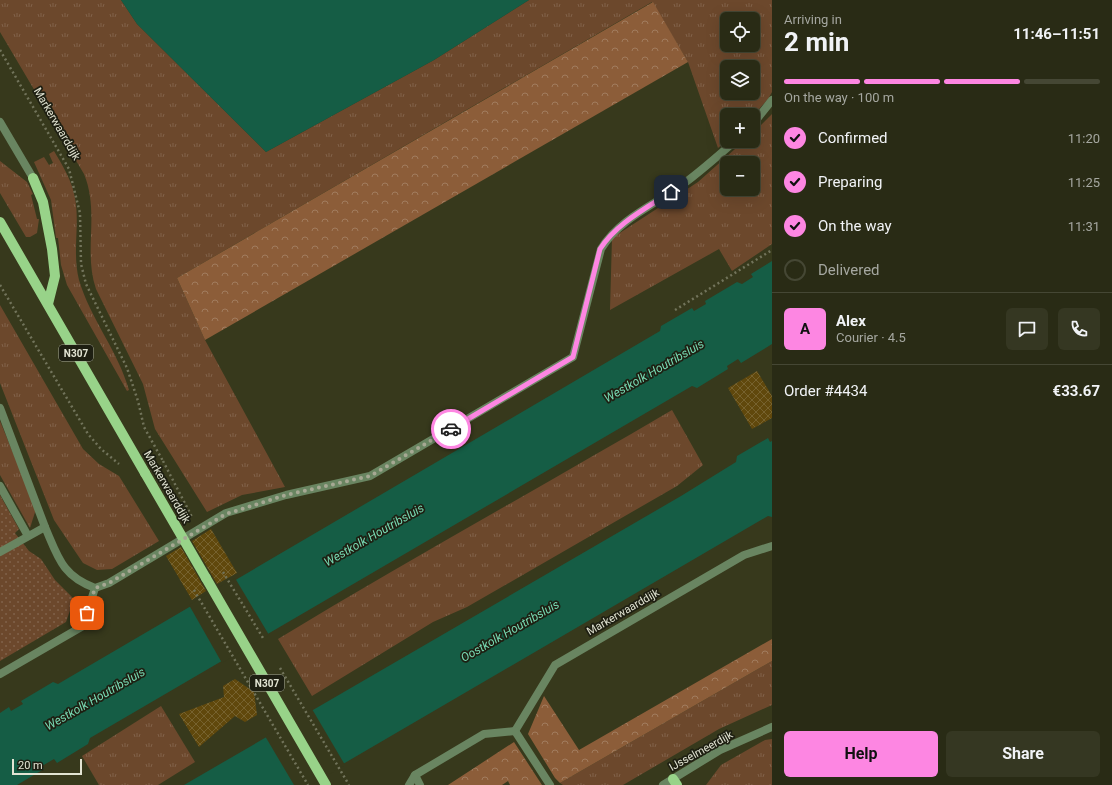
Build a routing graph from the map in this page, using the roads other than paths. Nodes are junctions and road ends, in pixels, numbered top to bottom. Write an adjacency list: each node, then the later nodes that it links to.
1 (772, 100): 2 (street)
2 (760, 115)
3 (0, 122): 5 (street)
4 (727, 148): 14 (street)
5 (33, 178): 7 (main road)
6 (0, 222): 7 (main road, Markerwaarddijk / N307)
7 (48, 304): 20 (main road, Markerwaarddijk / N307, bridge)
8 (0, 408): 10 (street)
9 (0, 486): 11 (street)
10 (45, 527): 11 (street); 14 (street)
11 (28, 536): 13 (street)
12 (772, 546): 17 (street, Markerwaarddijk)
13 (0, 552)
14 (95, 588): 15 (street)
15 (0, 674)
16 (772, 727): 19 (street, IJsselmeerdijk)
17 (515, 731): 18 (street); 23 (street)
18 (415, 775): 21 (street); 22 (street)
19 (675, 782): 24 (street, IJsselmeerdijk)
20 (326, 785)
21 (409, 785)
22 (420, 785)
23 (550, 785)
24 (663, 785)

